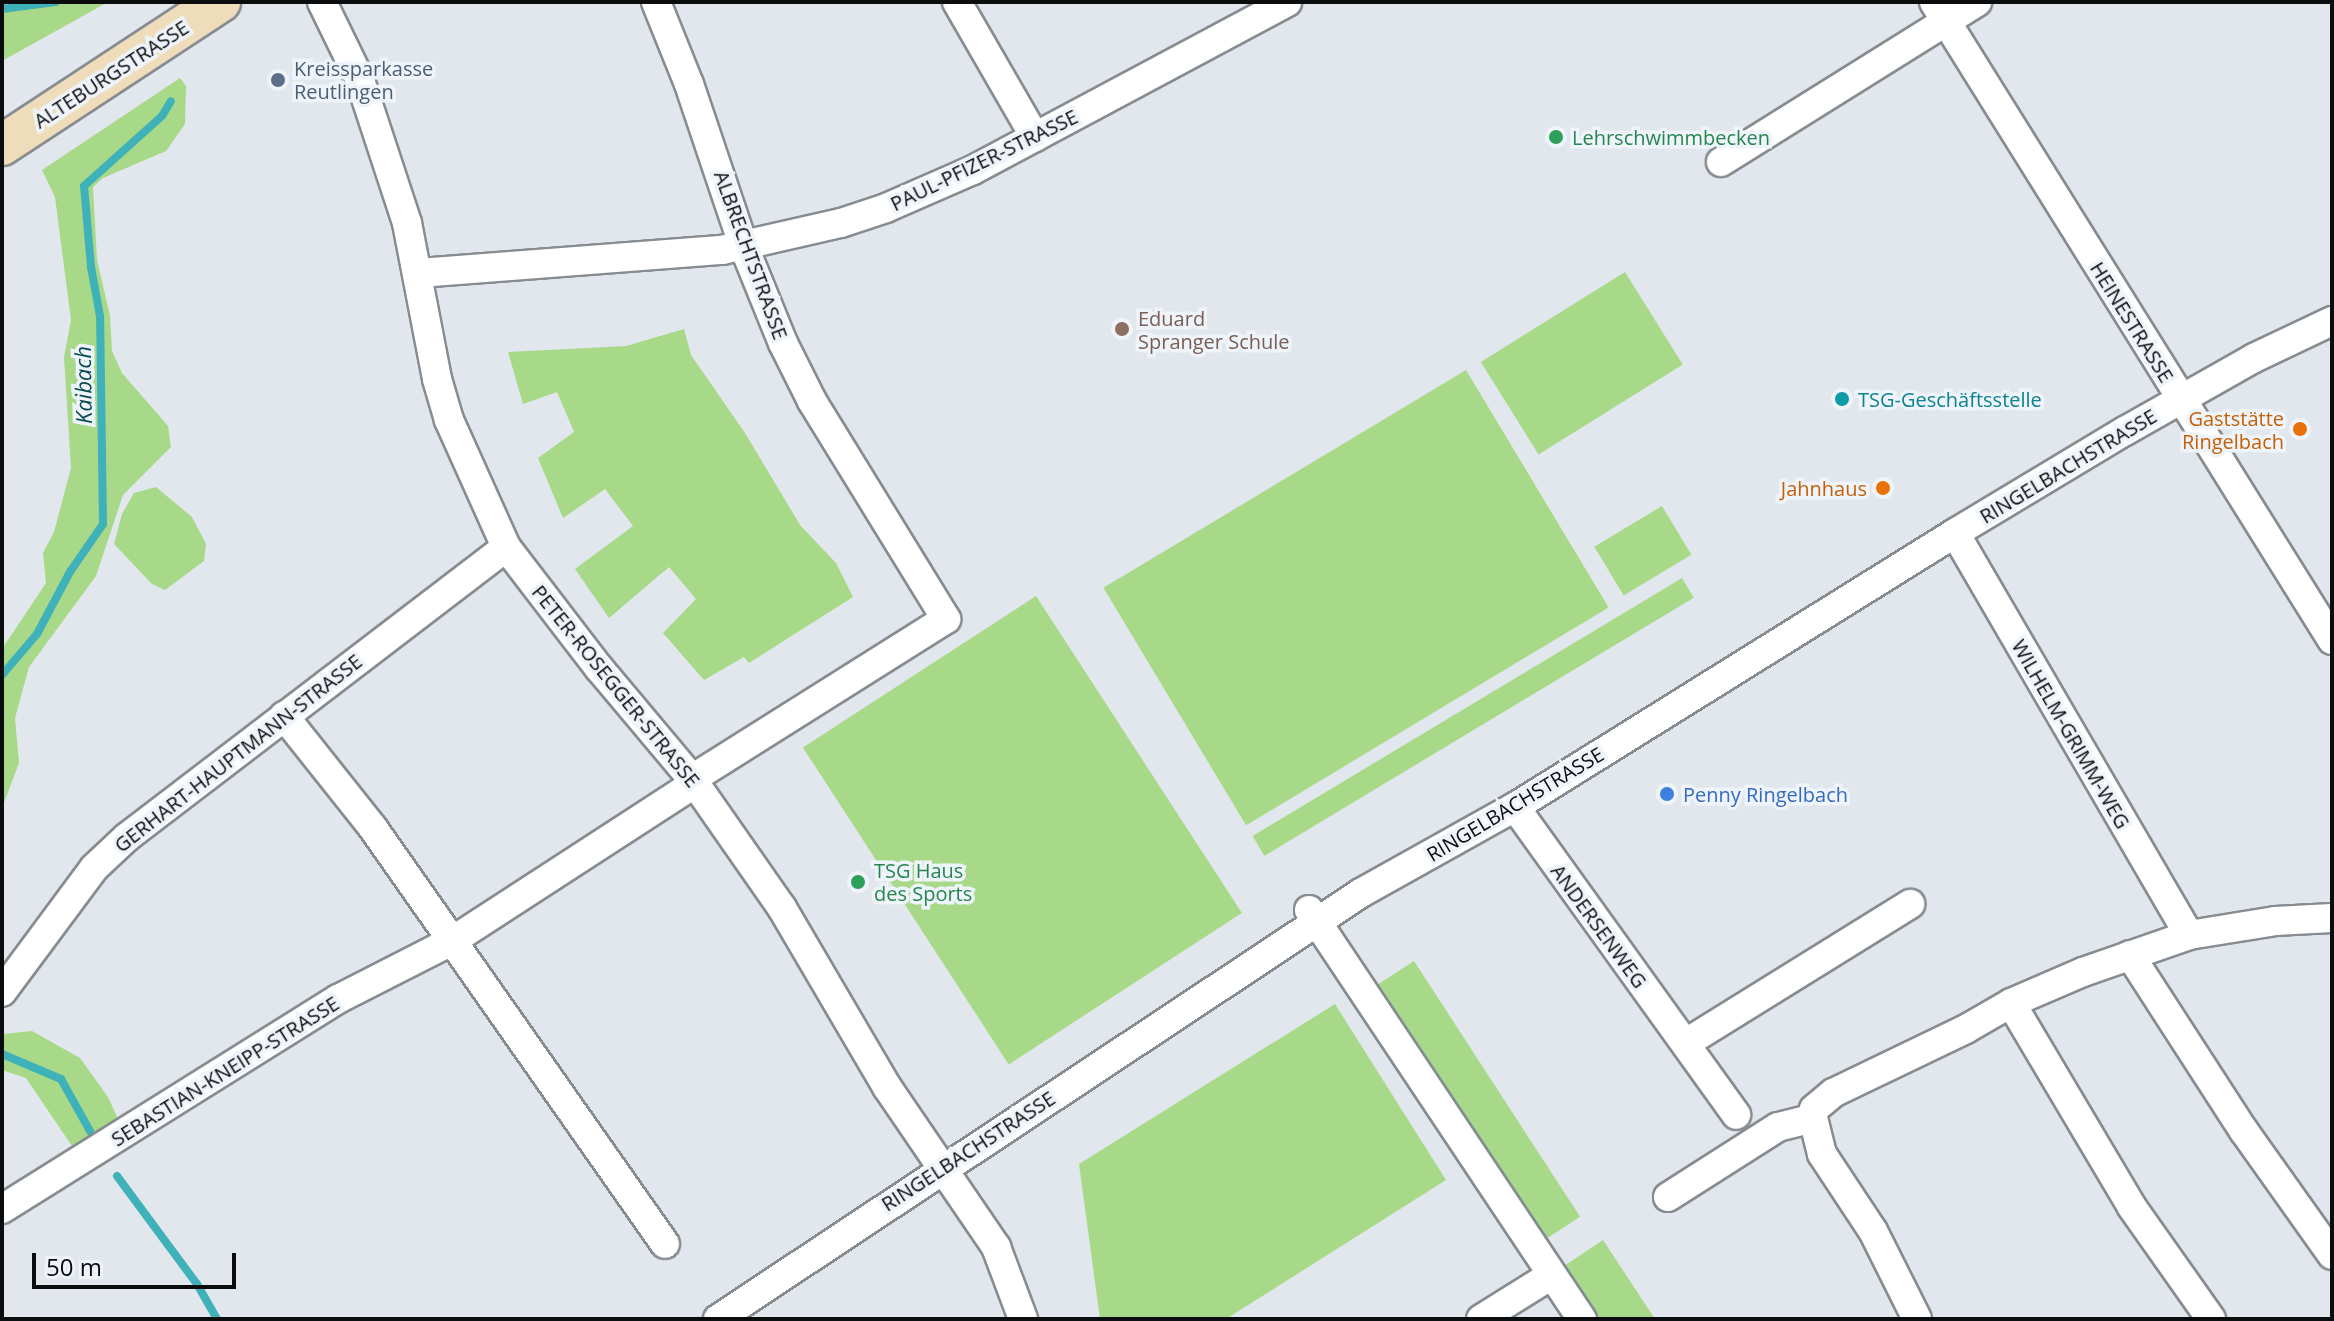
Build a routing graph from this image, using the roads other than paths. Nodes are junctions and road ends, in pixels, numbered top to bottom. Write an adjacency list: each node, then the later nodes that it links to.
1 (220, 2): 9 (main road, ALTEBURGSTRASSE)
2 (322, 2): 12 (street, PETER-ROSEGGER-STRASSE)
3 (656, 2): 11 (street, ALBRECHTSTRASSE)
4 (957, 2): 8 (street)
5 (1287, 2): 8 (street, PAUL-PFIZER-STRASSE)
6 (1977, 2): 7 (street)
7 (1940, 12): 10 (street); 14 (street, HEINESTRASSE)
8 (1035, 137): 11 (street, PAUL-PFIZER-STRASSE)
9 (2, 145)
10 (1721, 162)
11 (744, 247): 12 (street, PAUL-PFIZER-STRASSE); 17 (street, ALBRECHTSTRASSE)
12 (420, 273): 16 (street, PETER-ROSEGGER-STRASSE)
13 (2332, 321): 14 (street, RINGELBACHSTRASSE)
14 (2181, 399): 15 (street, RINGELBACHSTRASSE); 18 (street, HEINESTRASSE)
15 (1955, 533): 21 (street, RINGELBACHSTRASSE); 25 (street, WILHELM-GRIMM-WEG)
16 (506, 547): 19 (street, GERHART-HAUPTMANN-STRASSE); 20 (street, PETER-ROSEGGER-STRASSE)
17 (946, 619): 20 (street, SEBASTIAN-KNEIPP-STRASSE)
18 (2332, 640)
19 (284, 716): 26 (street); 28 (street, GERHART-HAUPTMANN-STRASSE)
20 (693, 781): 26 (street, SEBASTIAN-KNEIPP-STRASSE); 33 (street, PETER-ROSEGGER-STRASSE)
21 (1515, 807): 23 (street, RINGELBACHSTRASSE); 30 (street, ANDERSENWEG)
22 (1910, 904): 30 (street)
23 (1314, 916): 33 (street, RINGELBACHSTRASSE); 42 (street)
24 (2332, 918): 25 (street)
25 (2189, 935): 27 (street)
26 (452, 941): 35 (street, SEBASTIAN-KNEIPP-STRASSE); 36 (street)
27 (2130, 955): 29 (street); 37 (street)
28 (2, 992)
29 (2011, 1003): 32 (street); 44 (street)
30 (1686, 1043): 31 (street, ANDERSENWEG)
31 (1736, 1115)
32 (1813, 1118): 34 (street); 43 (street)
33 (943, 1169): 39 (street, RINGELBACHSTRASSE); 40 (street, PETER-ROSEGGER-STRASSE)
34 (1668, 1197)
35 (2, 1209)
36 (665, 1244)
37 (2332, 1255)
38 (1545, 1279): 41 (street)
39 (718, 1319)
40 (1023, 1319)
41 (1481, 1319)
42 (1582, 1319)
43 (1917, 1319)
44 (2211, 1319)

